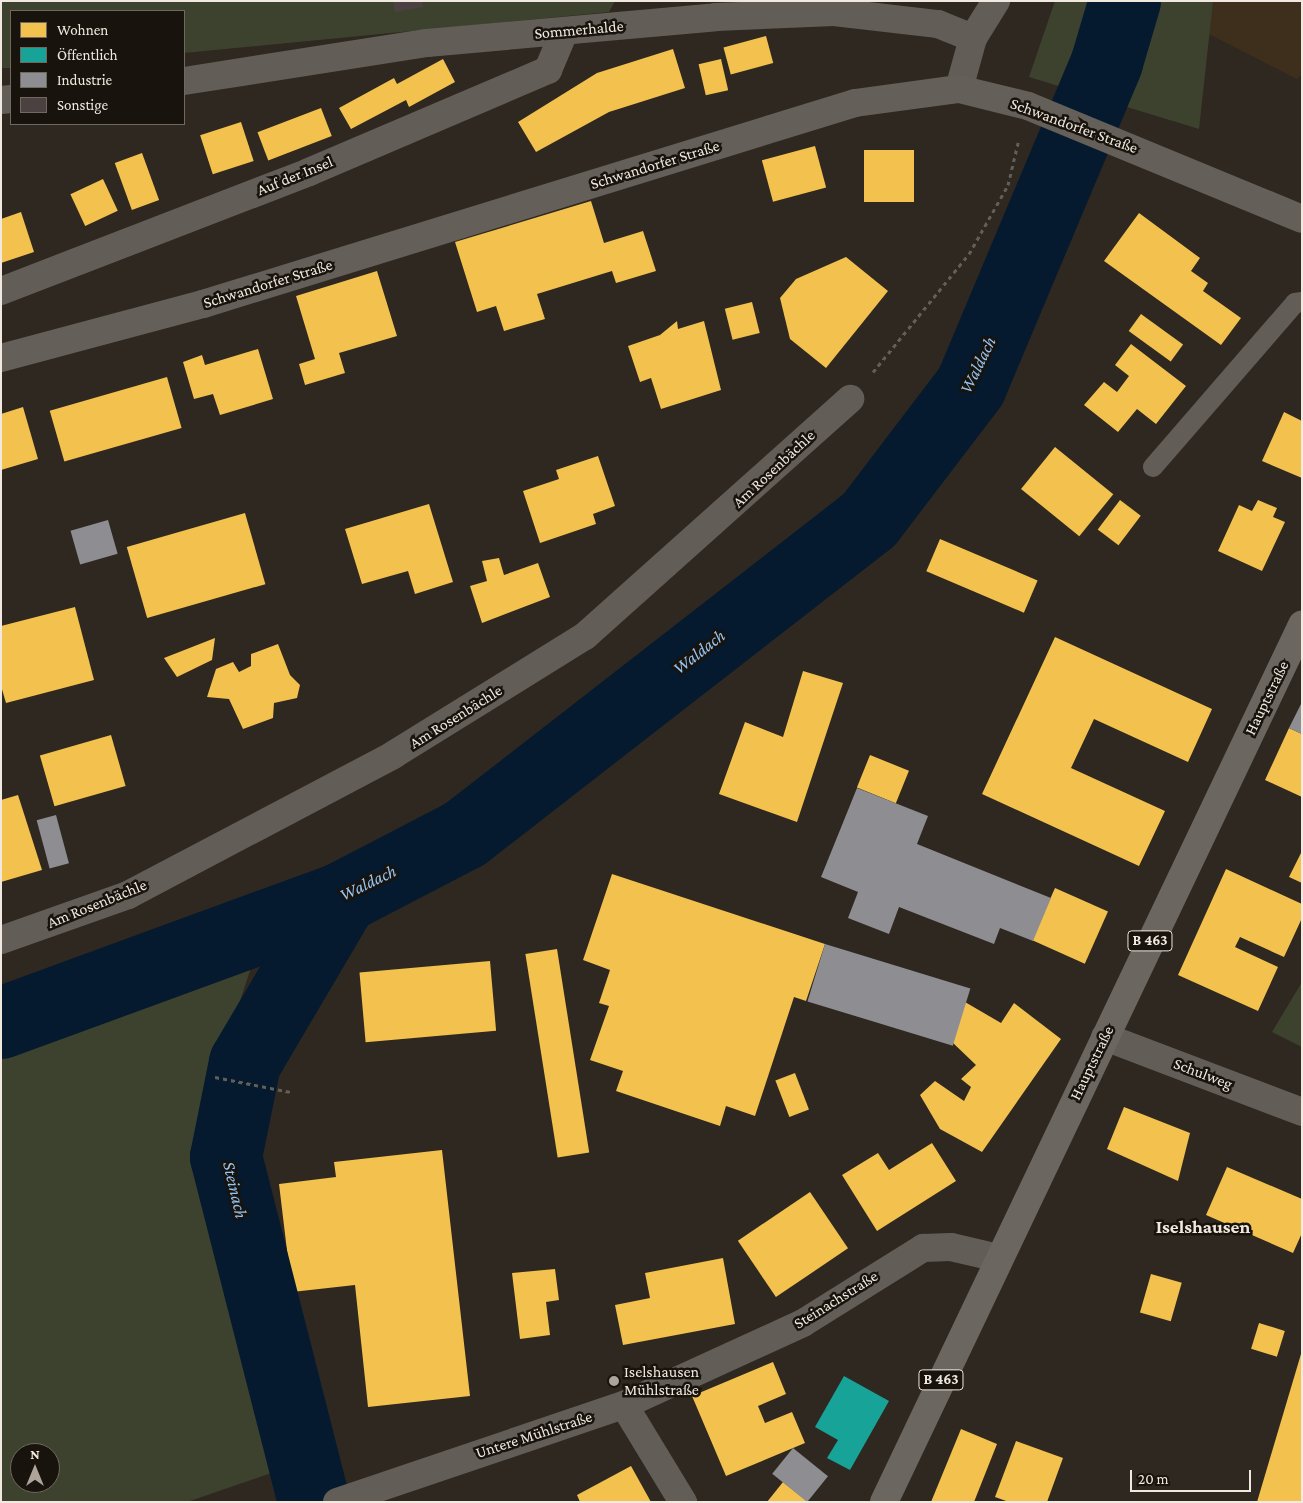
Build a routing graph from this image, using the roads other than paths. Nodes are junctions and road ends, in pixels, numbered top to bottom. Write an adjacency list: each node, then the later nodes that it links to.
1 (996, 1): 3 (street)
2 (564, 32): 3 (street, Sommerhalde); 4 (street, Sommerhalde); 7 (street, Auf der Insel)
3 (973, 38): 5 (street)
4 (185, 81)
5 (959, 90): 6 (main road, Schwandorfer Straße); 9 (main road, Schwandorfer Straße)
6 (1302, 219)
7 (1, 291)
8 (1302, 302): 11 (lane)
9 (1, 358)
10 (850, 399): 13 (street, Am Rosenbächle)
11 (1153, 467)
12 (1302, 625): 14 (main road, Hauptstraße / B 463)
13 (1, 940)
14 (1105, 1037): 15 (street, Schulweg); 16 (main road, Hauptstraße / B 463)
15 (1302, 1112)
16 (998, 1258): 17 (street, Steinachstraße); 20 (main road, Hauptstraße / B 463)
17 (624, 1405): 18 (street, Untere Mühlstraße); 19 (street)
18 (347, 1498)
19 (683, 1502)
20 (884, 1502)

